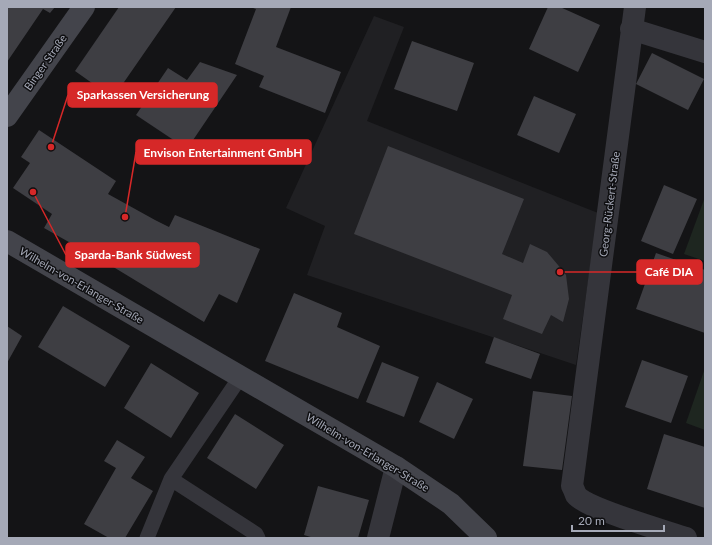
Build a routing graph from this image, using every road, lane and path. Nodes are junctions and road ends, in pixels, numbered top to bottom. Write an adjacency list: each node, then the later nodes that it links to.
1 (84, 7): 5 (main road, Binger Straße)
2 (635, 7): 3 (street, Georg-Rückert-Straße)
3 (631, 29): 4 (street); 14 (street, Georg-Rückert-Straße)
4 (705, 52)
5 (7, 116)
6 (7, 241): 7 (main road, Wilhelm-von-Erlanger-Straße)
7 (241, 376): 8 (main road, Wilhelm-von-Erlanger-Straße); 9 (lane)
8 (396, 467): 12 (street); 13 (main road, Wilhelm-von-Erlanger-Straße)
9 (171, 479): 10 (lane); 11 (lane)
10 (147, 538)
11 (258, 538)
12 (378, 538)
13 (486, 538)
14 (686, 538)

